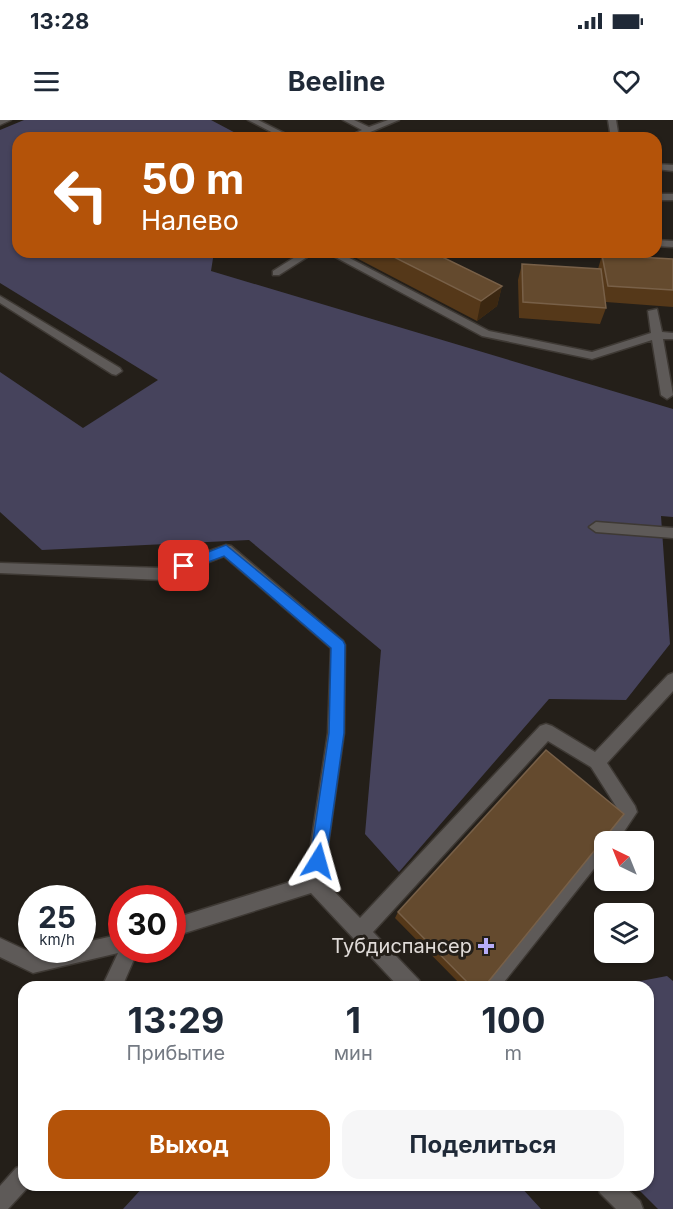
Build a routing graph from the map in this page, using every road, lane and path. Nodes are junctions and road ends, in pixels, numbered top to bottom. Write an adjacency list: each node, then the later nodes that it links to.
1 (7, 120): 5 (street)
2 (252, 120): 7 (street)
3 (347, 120): 6 (street)
4 (395, 120): 6 (street)
5 (0, 123)
6 (369, 130): 8 (street)
7 (277, 132)
8 (364, 132)
9 (300, 258): 11 (street)
10 (342, 258): 14 (street)
11 (276, 273)
12 (0, 299): 16 (street)
13 (653, 311): 14 (street)
14 (657, 335): 15 (street); 17 (street)
15 (673, 336)
16 (116, 371)
17 (667, 394)
18 (596, 527): 19 (street)
19 (673, 533)
20 (0, 568): 25 (street)
21 (673, 680): 22 (street)
22 (597, 762): 23 (street); 27 (street)
23 (614, 831)
24 (594, 856): 33 (street)
25 (314, 883): 26 (street); 27 (street)
26 (186, 924)
27 (360, 932): 32 (street)
28 (108, 946): 29 (street)
29 (0, 947)
30 (123, 963): 31 (street)
31 (115, 981)
32 (406, 981)
33 (493, 981)
34 (18, 1182): 36 (street)
35 (614, 1191): 37 (street)
36 (0, 1202)
37 (632, 1209)

